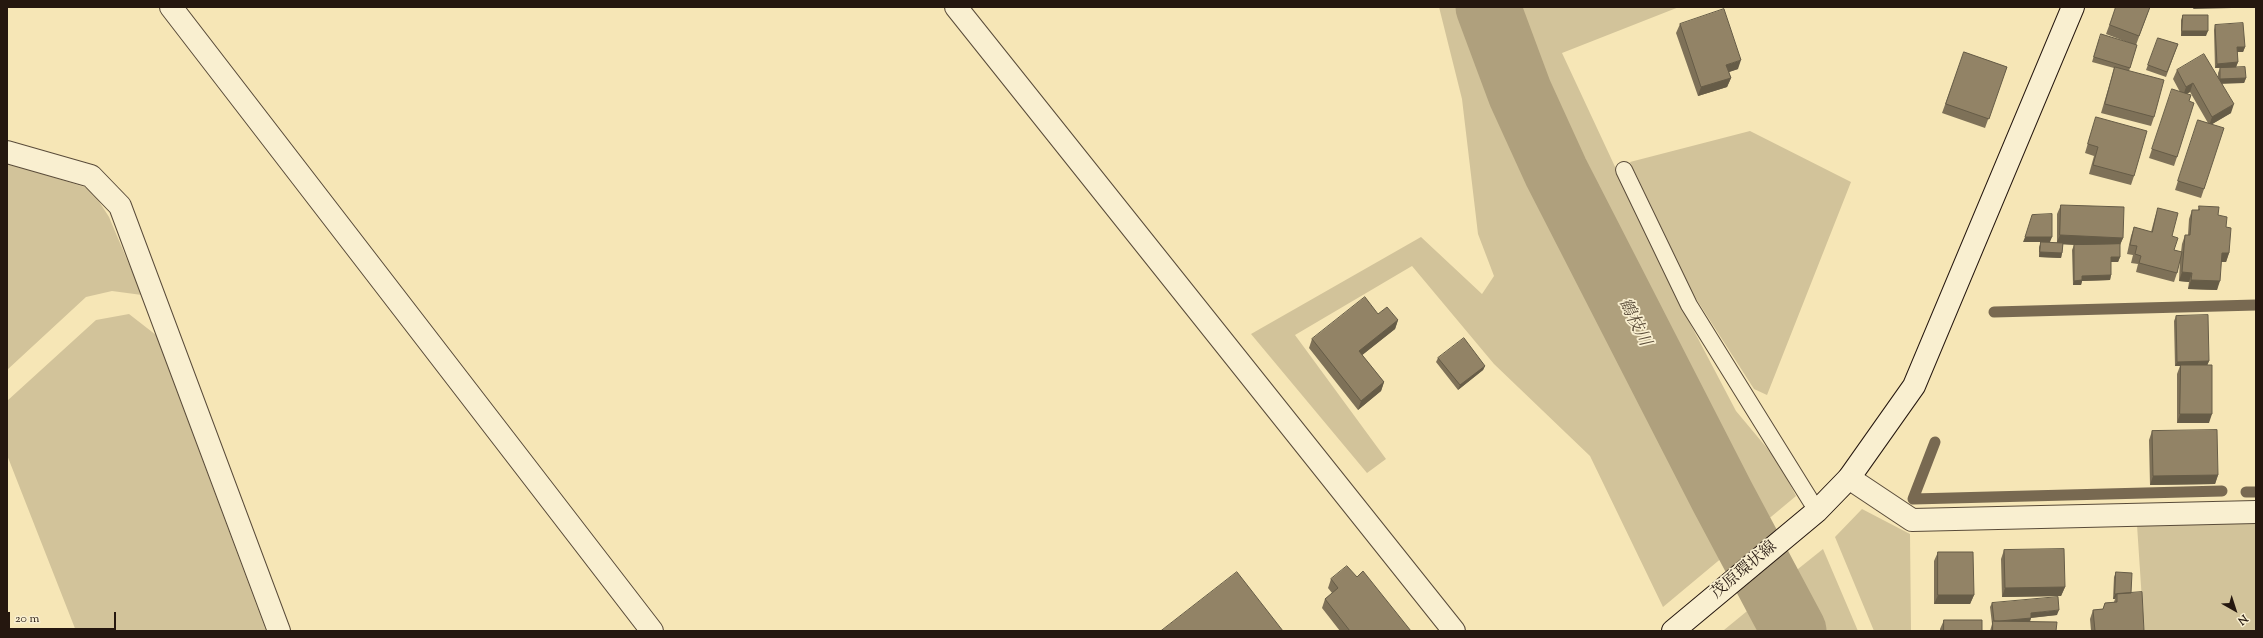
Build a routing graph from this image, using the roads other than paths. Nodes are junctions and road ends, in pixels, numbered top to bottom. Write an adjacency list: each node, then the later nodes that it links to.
1 (171, 7): 10 (street)
2 (956, 7): 11 (street)
3 (2073, 7): 6 (street, 茂原環状線)
4 (7, 152): 9 (street)
5 (1624, 170): 7 (lane)
6 (1849, 478): 7 (street, 茂原環状線); 8 (street)
7 (1817, 511): 12 (street, 茂原環状線)
8 (2256, 512)
9 (279, 631)
10 (652, 631)
11 (1454, 631)
12 (1673, 631)

